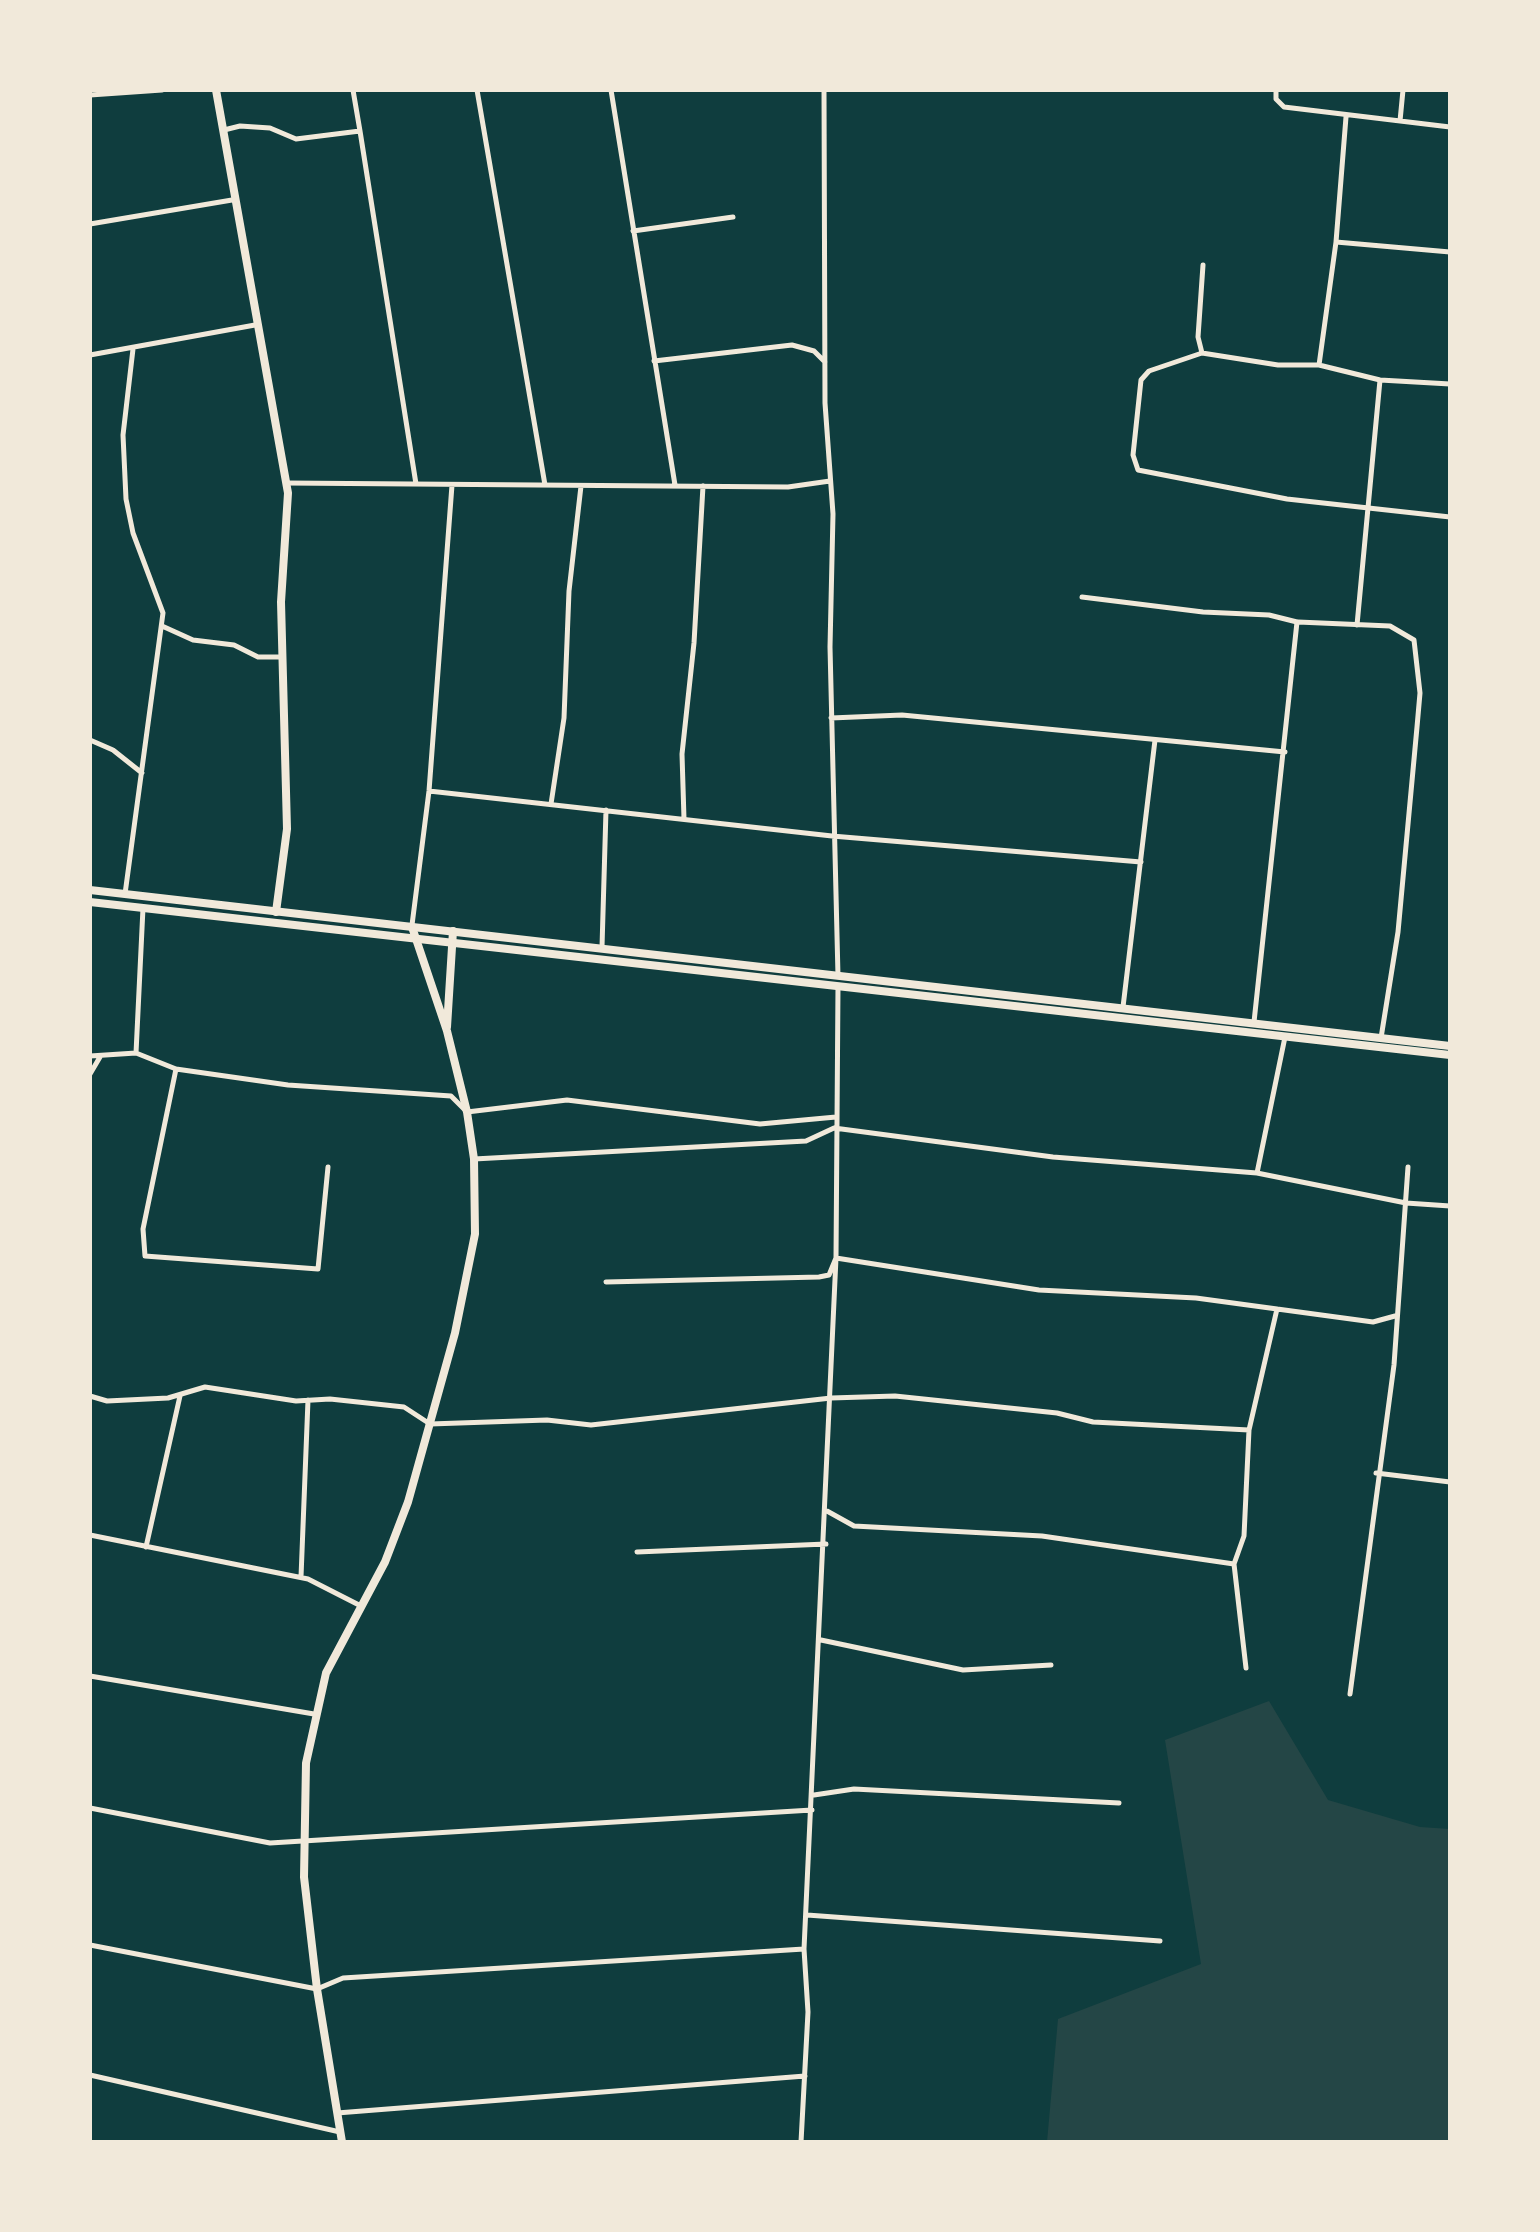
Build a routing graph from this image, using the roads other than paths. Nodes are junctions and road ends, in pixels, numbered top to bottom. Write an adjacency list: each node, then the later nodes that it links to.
1 (162, 90): 9 (street)
2 (216, 90): 13 (main road)
3 (354, 90): 14 (street)
4 (477, 90): 34 (street)
5 (610, 90): 18 (street)
6 (824, 90): 27 (street)
7 (1276, 90): 10 (street)
8 (1403, 90): 11 (street)
9 (90, 96)
10 (1346, 117): 11 (street); 19 (street)
11 (1400, 121): 12 (street)
12 (1450, 127)
13 (222, 130): 14 (street); 15 (main road)
14 (360, 132): 33 (street)
15 (232, 200): 17 (street); 22 (main road)
16 (733, 216): 18 (street)
17 (90, 224)
18 (634, 231): 26 (street)
19 (1336, 242): 20 (street); 28 (street)
20 (1450, 252)
21 (1202, 265): 24 (street)
22 (255, 325): 23 (street); 32 (main road)
23 (134, 349): 25 (street); 43 (street)
24 (1202, 353): 28 (street); 39 (street)
25 (90, 355)
26 (654, 361): 27 (street); 35 (street)
27 (826, 363): 31 (street)
28 (1319, 365): 29 (street)
29 (1380, 380): 30 (street); 39 (street)
30 (1450, 384)
31 (830, 481): 38 (street); 46 (street)
32 (286, 482): 33 (street); 45 (main road)
33 (416, 484): 36 (street)
34 (545, 485): 36 (street); 37 (street)
35 (675, 485): 37 (street); 38 (street)
36 (452, 486): 51 (street)
37 (580, 486): 52 (street)
38 (703, 486): 54 (street)
39 (1368, 506): 40 (street); 44 (street)
40 (1450, 517)
41 (1082, 598): 42 (street)
42 (1297, 622): 44 (street); 49 (street)
43 (162, 626): 45 (street); 50 (street)
44 (1357, 626): 72 (street)
45 (282, 657): 61 (main road)
46 (831, 718): 48 (street); 55 (street)
47 (90, 740): 50 (street)
48 (1155, 740): 49 (street); 56 (street)
49 (1285, 752): 69 (street)
50 (142, 773): 58 (street)
51 (429, 791): 52 (street); 62 (street)
52 (551, 804): 53 (street)
53 (606, 810): 54 (street); 66 (street)
54 (684, 819): 55 (street)
55 (832, 836): 56 (street); 67 (street)
56 (1141, 862): 68 (street)
57 (90, 890): 58 (main road)
58 (125, 894): 61 (main road)
59 (90, 902): 60 (main road)
60 (142, 908): 64 (main road); 74 (street)
61 (276, 912): 62 (main road)
62 (412, 928): 63 (main road); 64 (main road)
63 (452, 931): 65 (main road); 66 (main road)
64 (414, 940): 65 (main road); 70 (main road)
65 (452, 943): 67 (main road); 70 (main road)
66 (602, 948): 67 (main road)
67 (838, 980): 68 (main road); 71 (main road); 81 (street)
68 (1123, 1007): 69 (main road)
69 (1254, 1022): 72 (main road)
70 (446, 1031): 80 (main road)
71 (1285, 1036): 75 (main road); 86 (street)
72 (1381, 1038): 73 (main road)
73 (1450, 1046)
74 (136, 1053): 77 (street); 78 (street)
75 (1450, 1055)
76 (90, 1056): 77 (street)
77 (100, 1057): 79 (street)
78 (176, 1069): 80 (street); 85 (street)
79 (90, 1074)
80 (467, 1112): 81 (street); 83 (main road)
81 (836, 1117): 82 (street)
82 (834, 1128): 83 (street); 86 (street); 89 (street)
83 (474, 1159): 97 (main road)
84 (1408, 1166): 87 (street)
85 (328, 1167)
86 (1257, 1173): 87 (street)
87 (1406, 1203): 88 (street); 92 (street)
88 (1450, 1206)
89 (836, 1258): 90 (street); 91 (street); 95 (street)
90 (606, 1282)
91 (1276, 1309): 92 (street); 98 (street)
92 (1396, 1316): 99 (street)
93 (90, 1396): 94 (street)
94 (180, 1396): 96 (street); 104 (street)
95 (831, 1398): 97 (street); 98 (street); 101 (street)
96 (308, 1400): 97 (street); 107 (street)
97 (430, 1424): 108 (main road)
98 (1249, 1430): 106 (street)
99 (1376, 1472): 100 (street); 113 (street)
100 (1450, 1482)
101 (827, 1511): 103 (street); 106 (street)
102 (90, 1535): 104 (street)
103 (826, 1544): 105 (street); 109 (street)
104 (146, 1547): 107 (street)
105 (637, 1552)
106 (1234, 1564): 111 (street)
107 (301, 1578): 108 (street)
108 (362, 1606): 114 (main road)
109 (821, 1640): 110 (street); 115 (street)
110 (1051, 1665)
111 (1246, 1668)
112 (90, 1676): 114 (street)
113 (1350, 1694)
114 (314, 1714): 119 (main road)
115 (814, 1795): 116 (street); 118 (street)
116 (1119, 1804)
117 (90, 1808): 119 (street)
118 (814, 1810): 119 (street); 120 (street)
119 (302, 1843): 124 (main road)
120 (806, 1915): 121 (street); 123 (street)
121 (1160, 1941)
122 (90, 1945): 124 (street)
123 (804, 1949): 124 (street); 126 (street)
124 (316, 1989): 127 (main road)
125 (90, 2075): 128 (street)
126 (805, 2076): 127 (street); 129 (street)
127 (337, 2113): 128 (main road)
128 (341, 2137)
129 (800, 2142)

